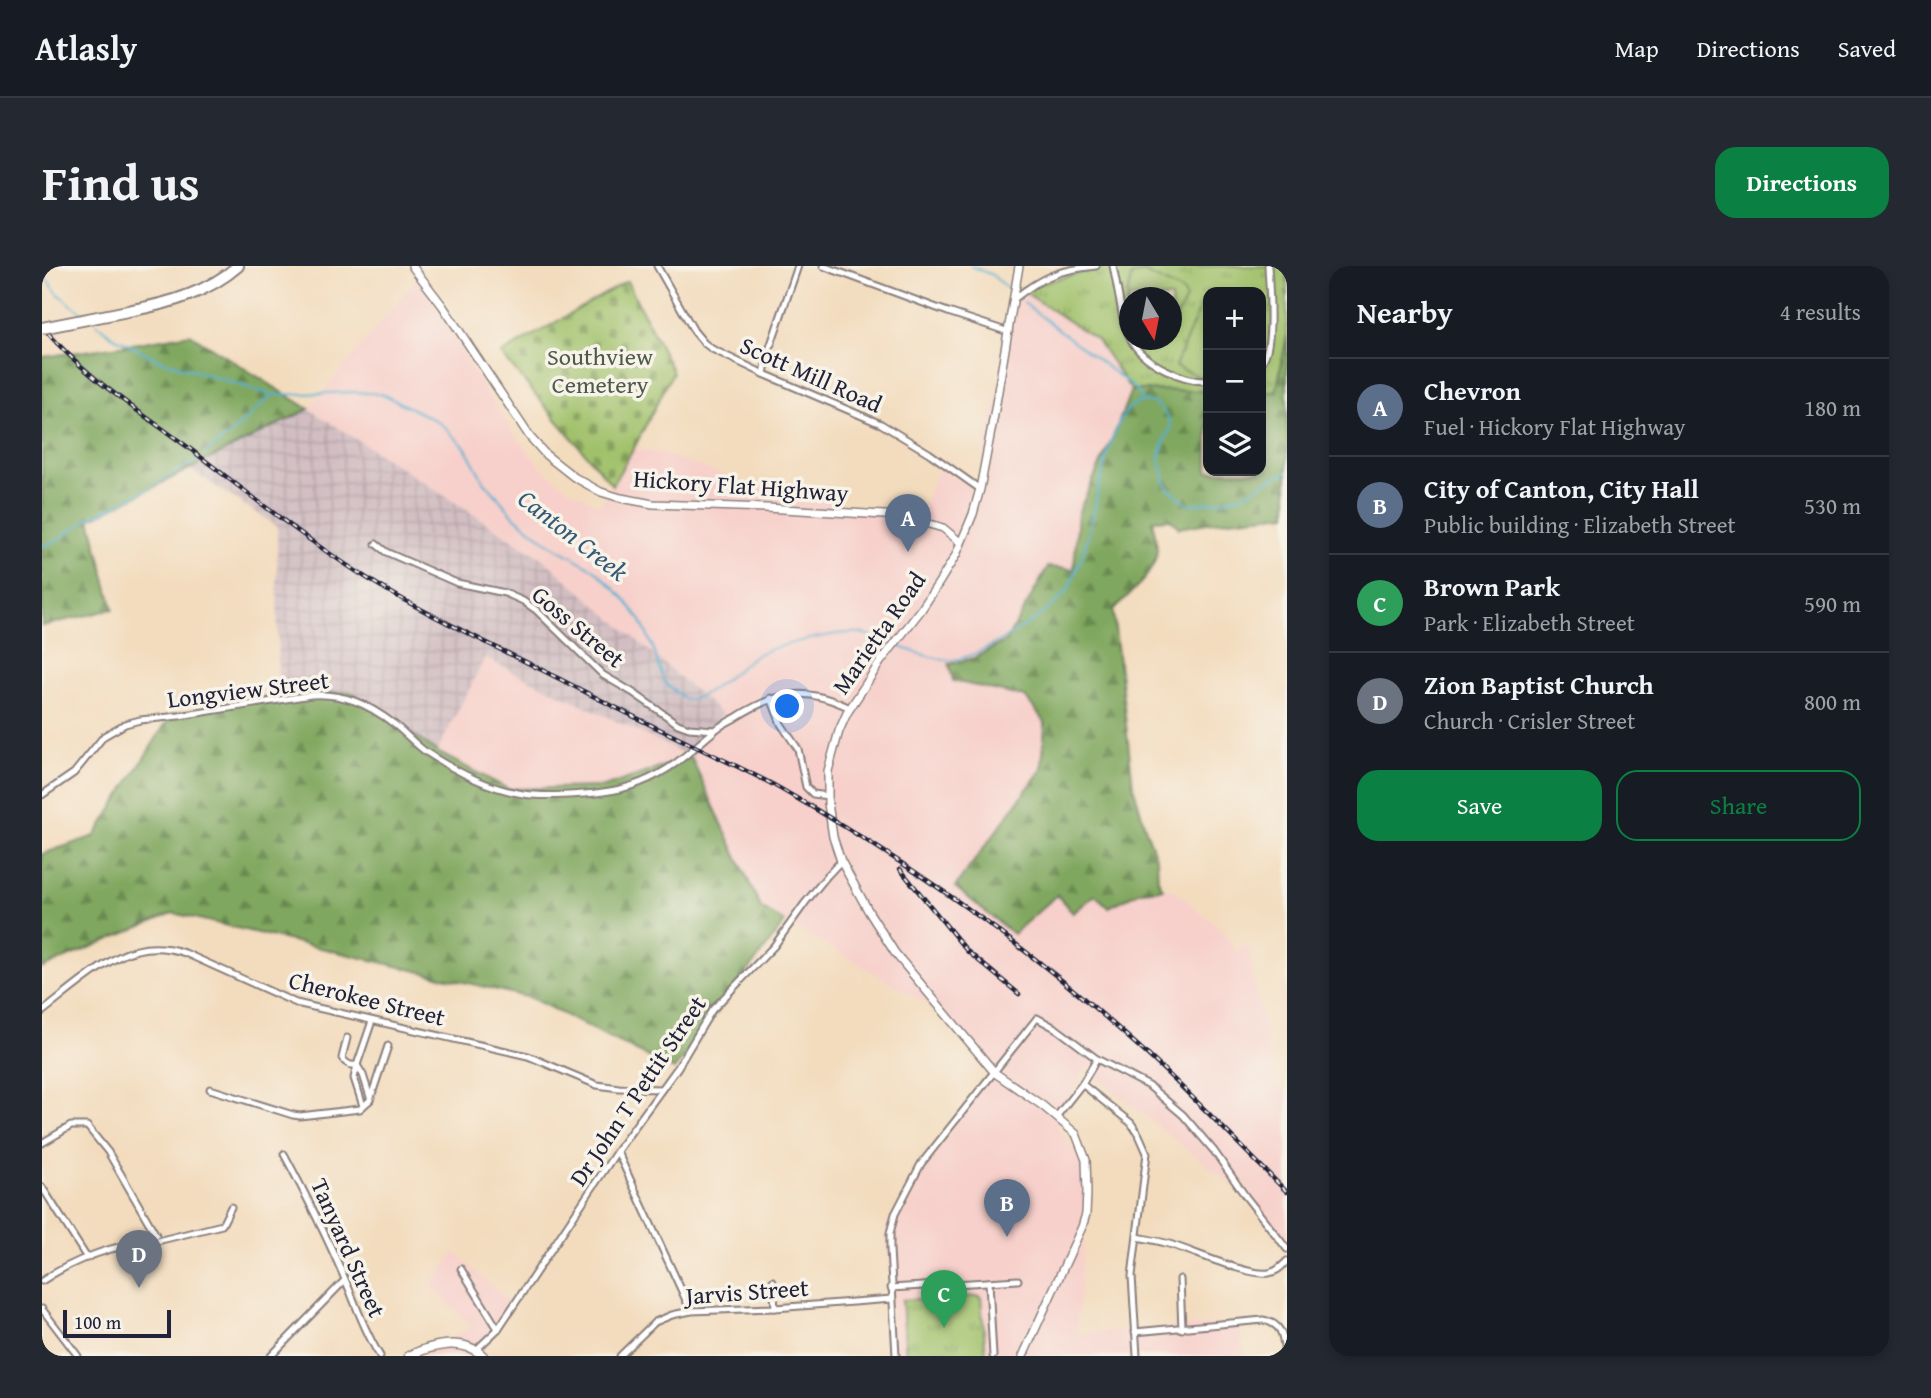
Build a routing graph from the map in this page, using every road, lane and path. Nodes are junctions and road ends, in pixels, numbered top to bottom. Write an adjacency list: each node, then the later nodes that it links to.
1 (238, 266): 12 (highway, bridge)
2 (412, 266): 19 (street, Hickory Flat Highway)
3 (657, 266): 16 (street, Scott Mill Road)
4 (798, 266): 16 (street)
5 (823, 266): 13 (street)
6 (1019, 266): 11 (street, Marietta Road)
7 (1096, 266): 11 (street)
8 (1113, 266): 10 (street)
9 (1268, 266): 15 (street)
10 (1119, 298)
11 (1014, 299): 13 (street, Marietta Road)
12 (42, 328)
13 (1009, 332): 18 (street, Marietta Road)
14 (1139, 350): 17 (street)
15 (1266, 357)
16 (764, 374): 18 (street, Scott Mill Road)
17 (1203, 382)
18 (980, 489): 19 (street, Marietta Road)
19 (960, 542): 22 (street, Marietta Road)
20 (376, 544): 23 (street, Goss Street)
21 (771, 698): 22 (street, Longview Street); 23 (street, Longview Street); 25 (street)
22 (850, 708): 25 (street, Marietta Road)
23 (715, 730): 24 (street, Longview Street)
24 (42, 795)
25 (828, 796): 26 (street, Marietta Road)
26 (841, 861): 33 (street, Marietta Road); 36 (street, Dr John T Pettit Street)
27 (42, 1012): 28 (street, Cherokee Street)
28 (372, 1021): 32 (street); 36 (street, Cherokee Street)
29 (346, 1038): 32 (street)
30 (388, 1046): 37 (street)
31 (1097, 1059): 33 (street); 34 (street); 47 (street)
32 (357, 1065): 37 (street); 38 (street)
33 (995, 1073): 39 (street, Marietta Road); 57 (street)
34 (1082, 1084): 39 (street); 45 (street)
35 (210, 1089): 38 (street)
36 (662, 1089): 41 (street, Dr John T Pettit Street)
37 (370, 1100): 38 (street)
38 (363, 1106)
39 (1056, 1117): 73 (street, Marietta Road)
40 (42, 1143): 46 (street)
41 (617, 1151): 61 (street); 62 (street, Dr John T Pettit Street)
42 (284, 1154): 52 (street, Tanyard Street)
43 (42, 1186): 48 (street)
44 (231, 1207): 46 (street)
45 (1137, 1237): 49 (street); 64 (street)
46 (149, 1243): 48 (street)
47 (1287, 1249)
48 (87, 1258): 54 (street)
49 (1287, 1261)
50 (460, 1269): 62 (street)
51 (1180, 1279): 63 (street)
52 (345, 1280): 67 (street); 68 (street, Tanyard Street)
53 (1018, 1280): 56 (street)
54 (42, 1281)
55 (773, 1281): 59 (street)
56 (989, 1282): 57 (street); 72 (street)
57 (891, 1288): 58 (street)
58 (892, 1299): 59 (street, Jarvis Street); 71 (street)
59 (775, 1308): 61 (street, Jarvis Street)
60 (42, 1309): 66 (street)
61 (691, 1311): 70 (street, Jarvis Street)
62 (498, 1329): 65 (street, Dr John T Pettit Street)
63 (1182, 1329): 64 (street); 75 (street)
64 (1135, 1332): 74 (street)
65 (479, 1353): 69 (main road)
66 (78, 1356)
67 (271, 1356)
68 (380, 1356)
69 (409, 1356)
70 (620, 1356)
71 (896, 1356)
72 (993, 1356)
73 (1023, 1356)
74 (1137, 1356)
75 (1285, 1356)

